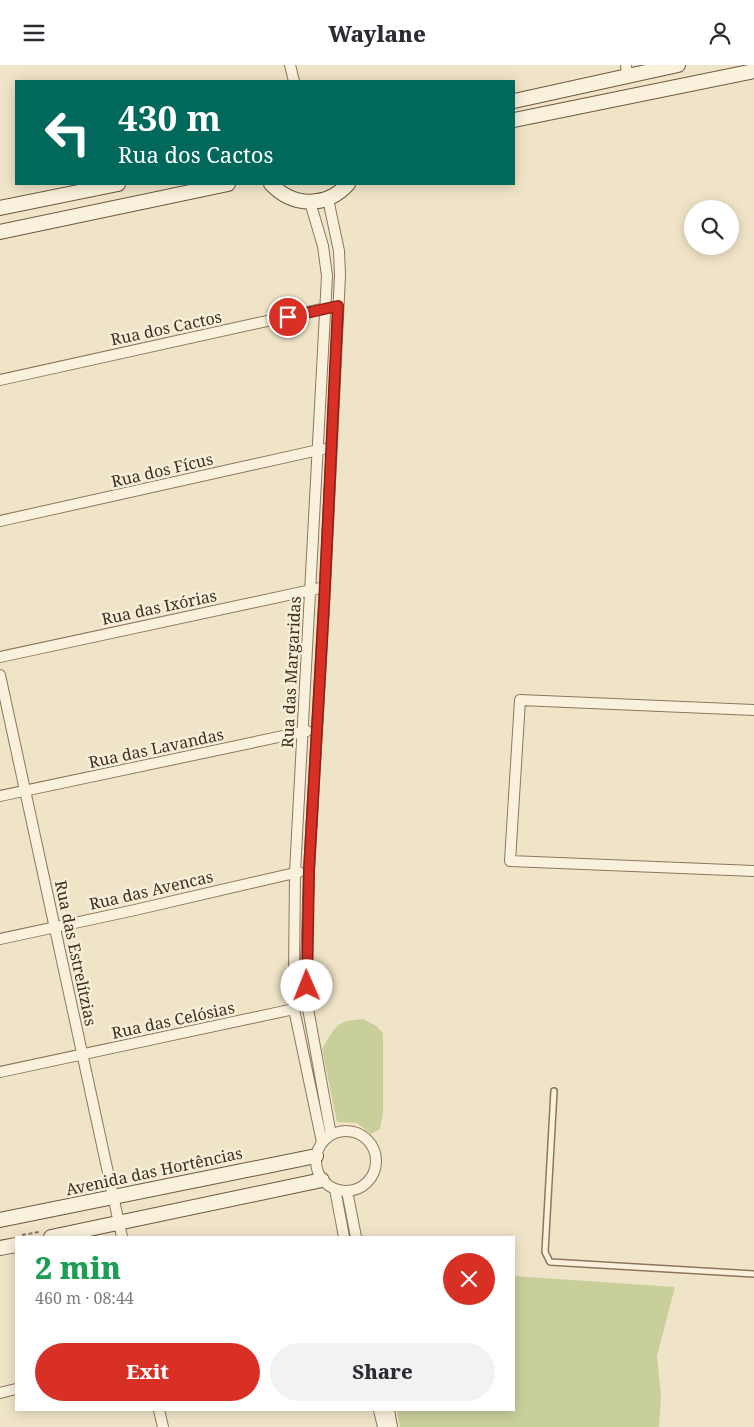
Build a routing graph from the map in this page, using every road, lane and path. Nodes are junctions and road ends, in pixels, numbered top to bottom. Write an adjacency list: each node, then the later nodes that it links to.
1 (290, 65): 5 (street)
2 (678, 65): 3 (street)
3 (627, 70): 6 (street)
4 (754, 71): 7 (street)
5 (294, 80)
6 (515, 101)
7 (515, 120)
8 (113, 185): 14 (street)
9 (223, 185): 15 (street)
10 (272, 185): 13 (street)
11 (347, 185): 12 (street)
12 (328, 199): 13 (street); 16 (street, Rua das Margaridas)
13 (310, 202): 17 (street, Rua das Margaridas)
14 (0, 208)
15 (0, 232)
16 (338, 306): 17 (street, Rua dos Cactos); 19 (street, Rua das Margaridas)
17 (325, 308): 18 (street, Rua dos Cactos); 20 (street, Rua das Margaridas)
18 (0, 380)
19 (331, 447): 20 (street, Rua dos Fícus); 22 (street, Rua das Margaridas)
20 (318, 450): 21 (street, Rua dos Fícus); 23 (street, Rua das Margaridas)
21 (0, 521)
22 (325, 587): 23 (street, Rua das Ixórias); 27 (street, Rua das Margaridas)
23 (310, 590): 24 (street, Rua das Ixórias); 28 (street, Rua das Margaridas)
24 (0, 657)
25 (0, 675): 29 (street, Rua das Estrelítzias)
26 (754, 710): 32 (street)
27 (317, 730): 28 (street, Rua das Lavandas); 31 (street, Rua das Margaridas)
28 (303, 732): 29 (street, Rua das Lavandas); 33 (street, Rua das Margaridas)
29 (25, 790): 30 (street, Rua das Lavandas); 34 (street, Rua das Estrelítzias)
30 (0, 796)
31 (309, 870): 33 (street, Rua das Avencas); 40 (street, Rua das Margaridas)
32 (754, 871)
33 (294, 873): 34 (street, Rua das Avencas); 36 (street, Rua das Margaridas)
34 (55, 927): 35 (street, Rua das Avencas); 37 (street, Rua das Estrelítzias)
35 (0, 939)
36 (294, 1009): 37 (street, Rua das Celósias); 41 (street, Rua das Margaridas)
37 (82, 1054): 38 (street, Rua das Celósias); 46 (street, Rua das Estrelítzias)
38 (0, 1072)
39 (554, 1091): 55 (lane)
40 (331, 1135): 41 (street); 45 (street)
41 (322, 1142): 42 (street)
42 (316, 1156): 43 (street); 46 (street, Avenida das Hortências)
43 (322, 1180): 44 (street); 48 (street)
44 (334, 1189): 45 (street); 51 (street)
45 (347, 1191): 52 (street)
46 (113, 1197): 47 (street, Avenida das Hortências); 48 (street, Rua das Estrelítzias)
47 (0, 1221)
48 (119, 1223): 49 (street); 50 (street, Rua das Estrelítzias)
49 (56, 1236)
50 (122, 1236)
51 (344, 1236)
52 (356, 1236)
53 (15, 1245): 54 (street)
54 (0, 1248)
55 (754, 1274)
56 (15, 1389): 57 (street)
57 (0, 1393)
58 (160, 1411): 61 (street)
59 (379, 1411): 62 (street)
60 (389, 1411): 63 (street)
61 (163, 1427)
62 (383, 1427)
63 (392, 1427)

